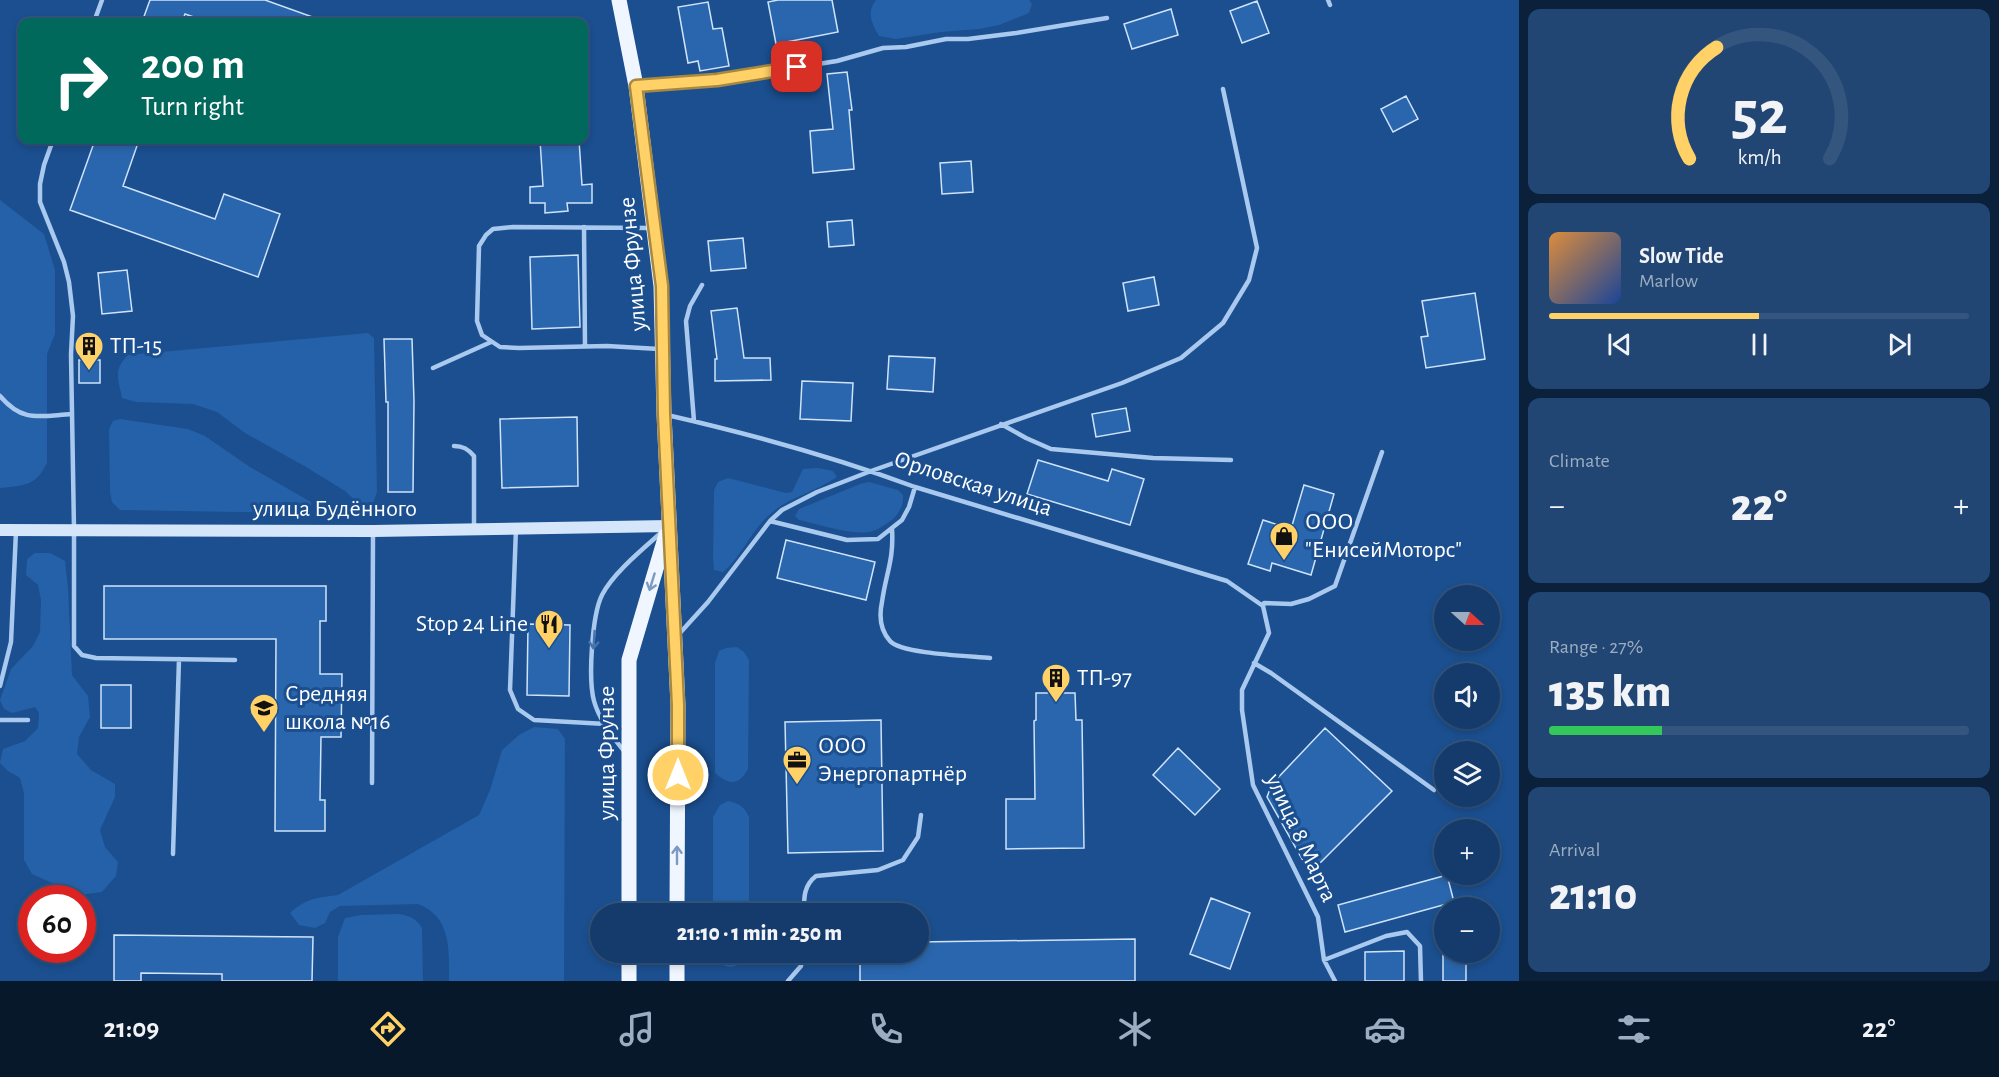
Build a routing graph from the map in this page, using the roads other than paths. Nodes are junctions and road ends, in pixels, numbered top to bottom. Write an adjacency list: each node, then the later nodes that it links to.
1 (102, 0): 3 (lane)
2 (619, 0): 5 (main road, улица Фрунзе)
3 (95, 18)
4 (1107, 18): 5 (lane)
5 (636, 86): 9 (main road, улица Фрунзе)
6 (1223, 88): 19 (lane)
7 (52, 144): 16 (lane)
8 (584, 227): 9 (lane); 11 (lane); 12 (lane)
9 (654, 228): 13 (main road, улица Фрунзе)
10 (702, 285): 18 (lane)
11 (491, 342): 12 (lane); 14 (lane)
12 (585, 346): 13 (lane)
13 (663, 350): 17 (main road, улица Фрунзе)
14 (433, 368)
15 (0, 396): 16 (lane)
16 (72, 414): 28 (lane)
17 (664, 414): 18 (lane, Орловская улица); 26 (main road, улица Фрунзе)
18 (694, 421): 23 (lane, Орловская улица)
19 (1001, 424): 22 (lane); 23 (lane)
20 (454, 446): 29 (lane)
21 (1382, 452): 34 (lane)
22 (1231, 460)
23 (871, 471): 24 (lane, Орловская улица); 25 (lane)
24 (915, 487): 30 (lane); 34 (lane, Орловская улица)
25 (770, 521): 30 (lane); 35 (lane)
26 (669, 526): 27 (main road, улица Будённого); 35 (main road, улица Фрунзе); 43 (lane, one-way to 43); 44 (main road, улица Фрунзе, one-way to 44)
27 (516, 528): 29 (main road, улица Будённого); 43 (lane)
28 (74, 529): 32 (main road, улица Будённого); 33 (main road, улица Будённого); 37 (lane)
29 (474, 529): 33 (main road, улица Будённого)
30 (892, 529): 36 (lane)
31 (0, 530): 32 (main road, улица Будённого)
32 (16, 531): 40 (lane)
33 (373, 531): 45 (lane)
34 (1263, 606): 39 (lane, улица 8 Марта)
35 (676, 639): 50 (main road, улица Фрунзе, one-way to 35)
36 (990, 658)
37 (179, 659): 38 (lane); 48 (lane)
38 (235, 660)
39 (1254, 663): 46 (lane); 52 (lane, улица 8 Марта)
40 (0, 686)
41 (0, 720): 42 (lane)
42 (28, 720)
43 (606, 724): 44 (lane)
44 (629, 758): 49 (main road, улица Фрунзе)
45 (372, 783)
46 (1434, 790)
47 (921, 815): 51 (lane)
48 (173, 854)
49 (629, 903)
50 (677, 903)
51 (804, 903)
52 (1324, 960): 59 (lane, улица 8 Марта); 60 (lane)
53 (629, 963): 56 (main road)
54 (677, 963): 57 (main road)
55 (801, 963): 58 (lane)
56 (629, 981)
57 (677, 981)
58 (788, 981)
59 (1335, 981)
60 (1421, 981)

